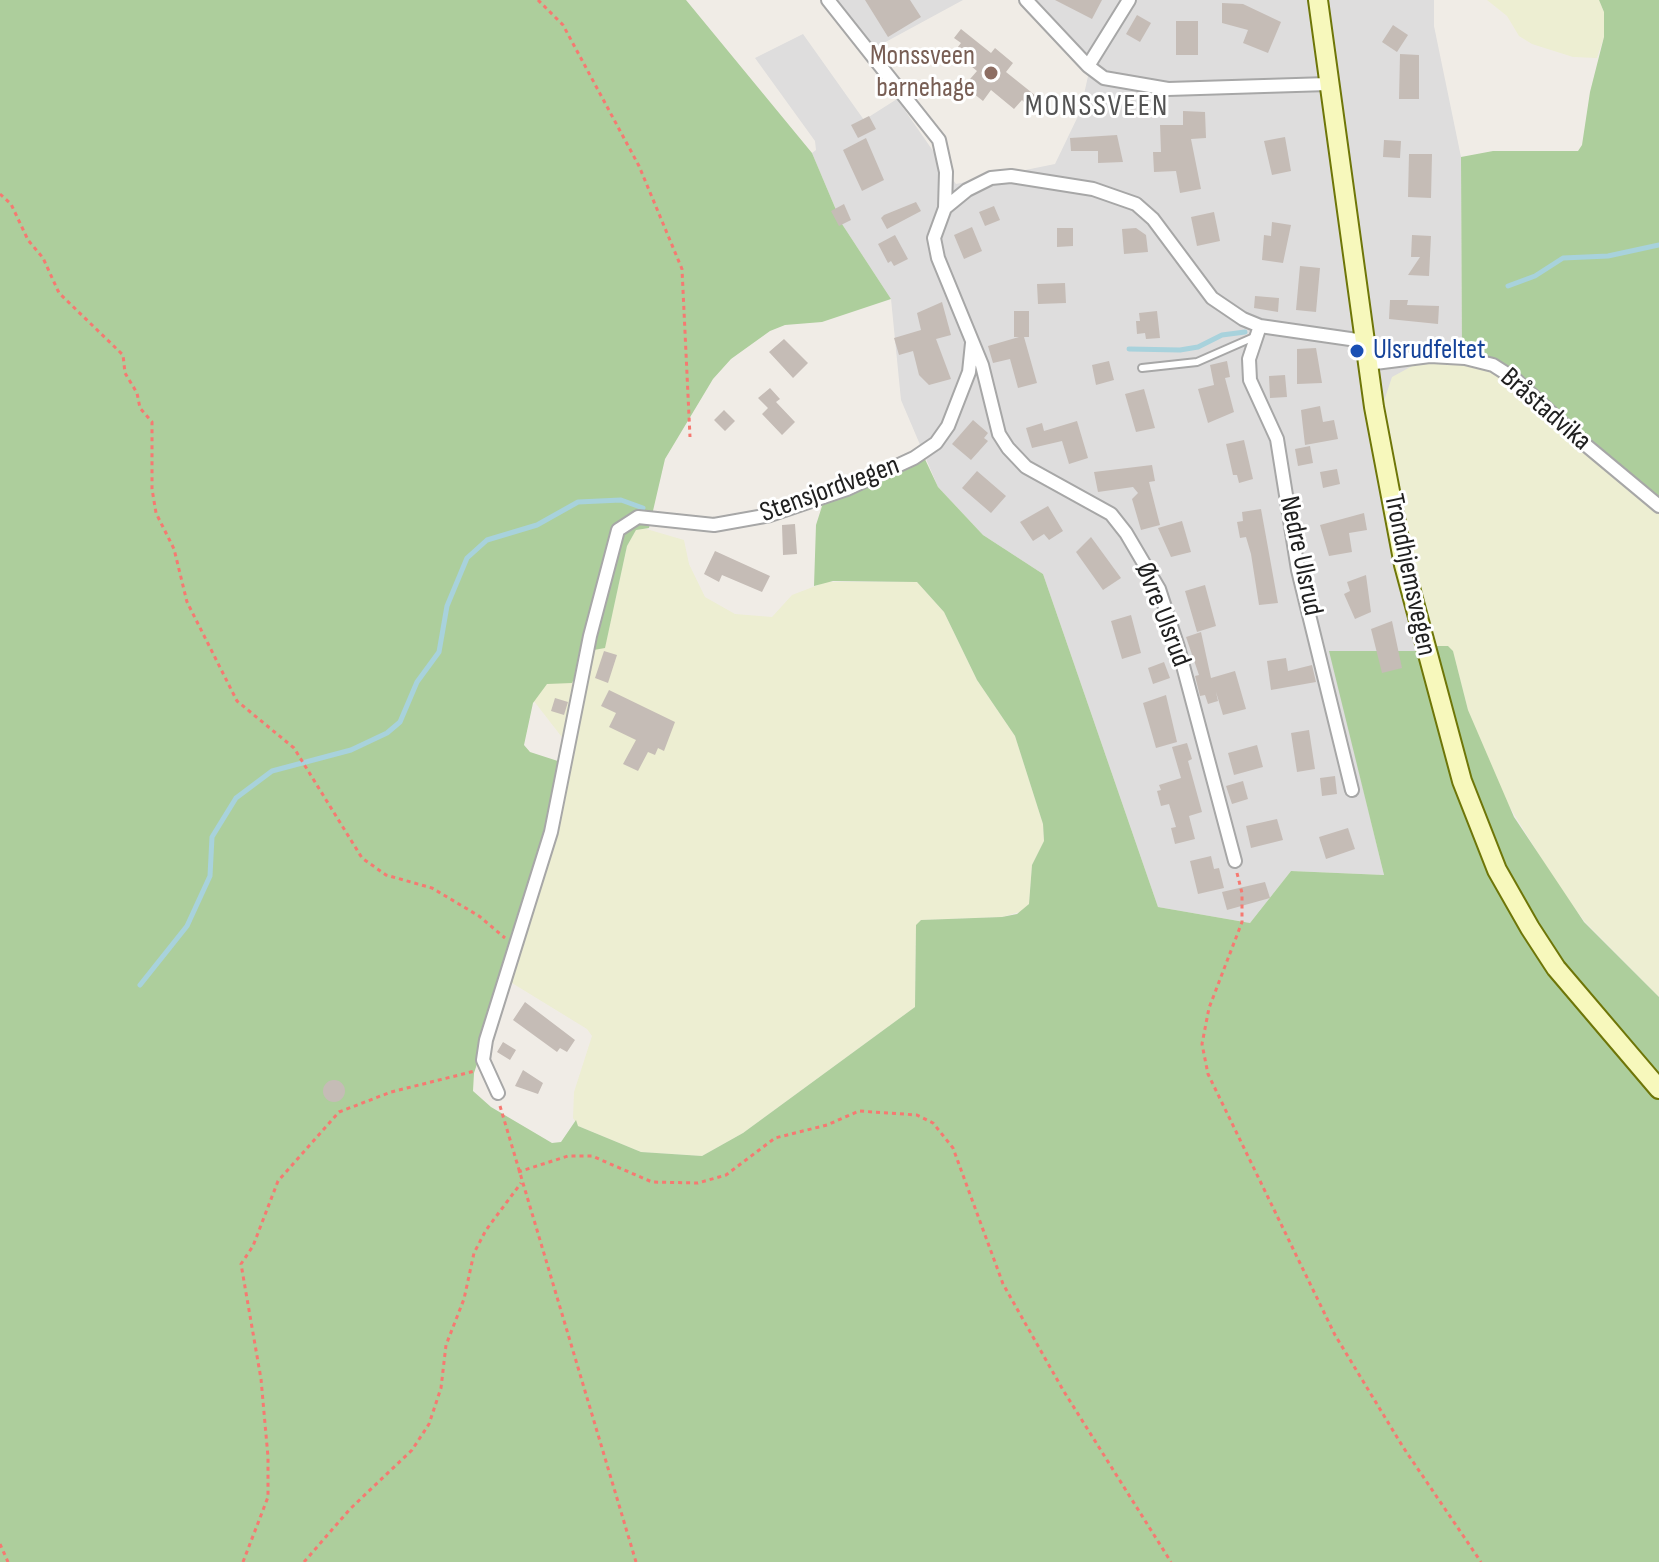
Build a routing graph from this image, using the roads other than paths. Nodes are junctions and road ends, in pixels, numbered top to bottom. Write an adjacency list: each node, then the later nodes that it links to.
1 (828, 0): 7 (street, Stensjordvegen)
2 (1026, 0): 5 (street)
3 (1129, 0): 5 (street)
4 (1318, 0): 6 (main road, Trondhjemsvegen)
5 (1088, 66): 6 (street)
6 (1328, 84): 10 (main road, Trondhjemsvegen)
7 (945, 208): 8 (street); 9 (street, Stensjordvegen)
8 (1257, 331): 10 (street); 12 (lane); 14 (street, Nedre Ulsrud)
9 (972, 340): 15 (street, Øvre Ulsrud); 17 (street, Stensjordvegen)
10 (1364, 341): 11 (main road, Trondhjemsvegen)
11 (1367, 364): 13 (street, Bråstadvika); 16 (main road, Trondhjemsvegen)
12 (1142, 368)
13 (1659, 506)
14 (1352, 790)
15 (1235, 861)
16 (1659, 1089)
17 (498, 1093)

